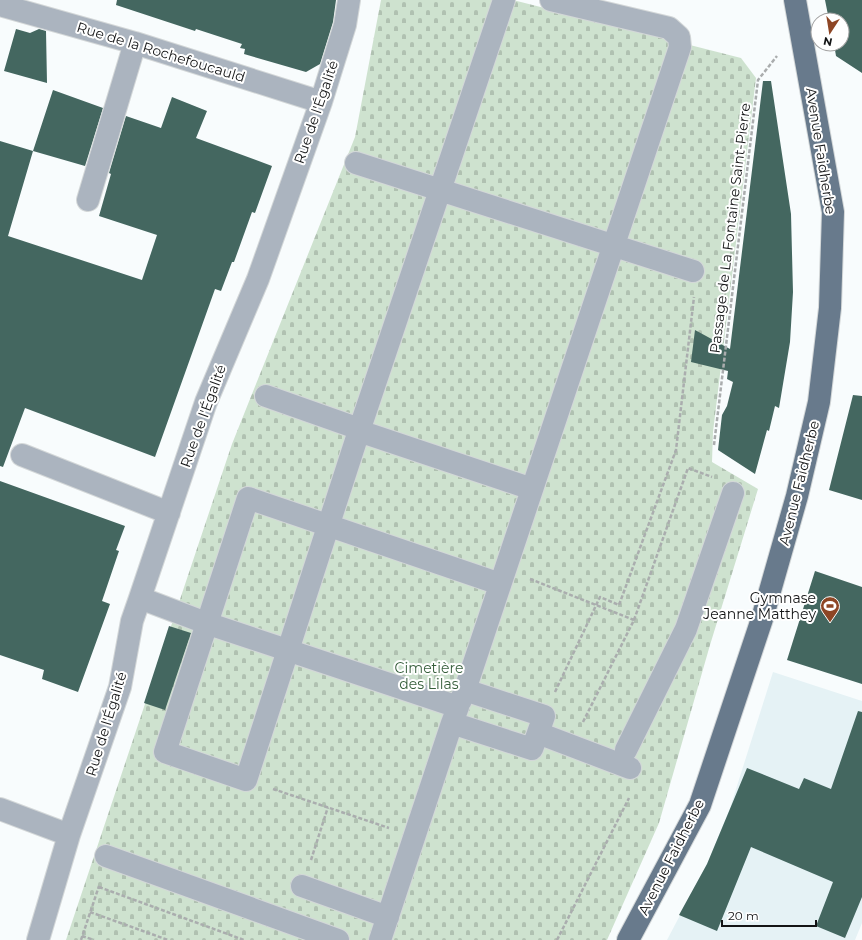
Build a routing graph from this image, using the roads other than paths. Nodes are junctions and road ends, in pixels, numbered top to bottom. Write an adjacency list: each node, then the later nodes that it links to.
1 (349, 0): 7 (street, Rue de l'Égalité)
2 (504, 0): 9 (street)
3 (551, 0): 11 (street)
4 (795, 0): 34 (main road, Avenue Faidherbe)
5 (0, 5): 6 (street, Rue de la Rochefoucauld)
6 (135, 43): 7 (street, Rue de la Rochefoucauld); 10 (street)
7 (321, 102): 18 (street, Rue de l'Égalité)
8 (356, 163): 9 (street)
9 (440, 189): 11 (street); 14 (street)
10 (88, 200)
11 (614, 246): 12 (street); 16 (street)
12 (692, 271)
13 (266, 396): 14 (street)
14 (359, 431): 16 (street); 19 (street)
15 (22, 454): 18 (street)
16 (532, 489): 20 (street)
17 (733, 493): 25 (street)
18 (168, 512): 21 (street, Rue de l'Égalité)
19 (329, 526): 20 (street); 22 (street); 23 (street)
20 (502, 577): 24 (street)
21 (140, 598): 22 (street); 27 (street, Rue de l'Égalité)
22 (206, 623): 23 (street); 23 (street)
23 (288, 651): 24 (street)
24 (459, 707): 25 (street); 25 (street); 30 (street)
25 (541, 724)
26 (0, 809): 27 (street)
27 (69, 835): 31 (street, Rue de l'Égalité)
28 (107, 857): 32 (street)
29 (302, 886): 30 (street)
30 (388, 917): 33 (street)
31 (38, 940)
32 (338, 940)
33 (380, 940)
34 (628, 940)

